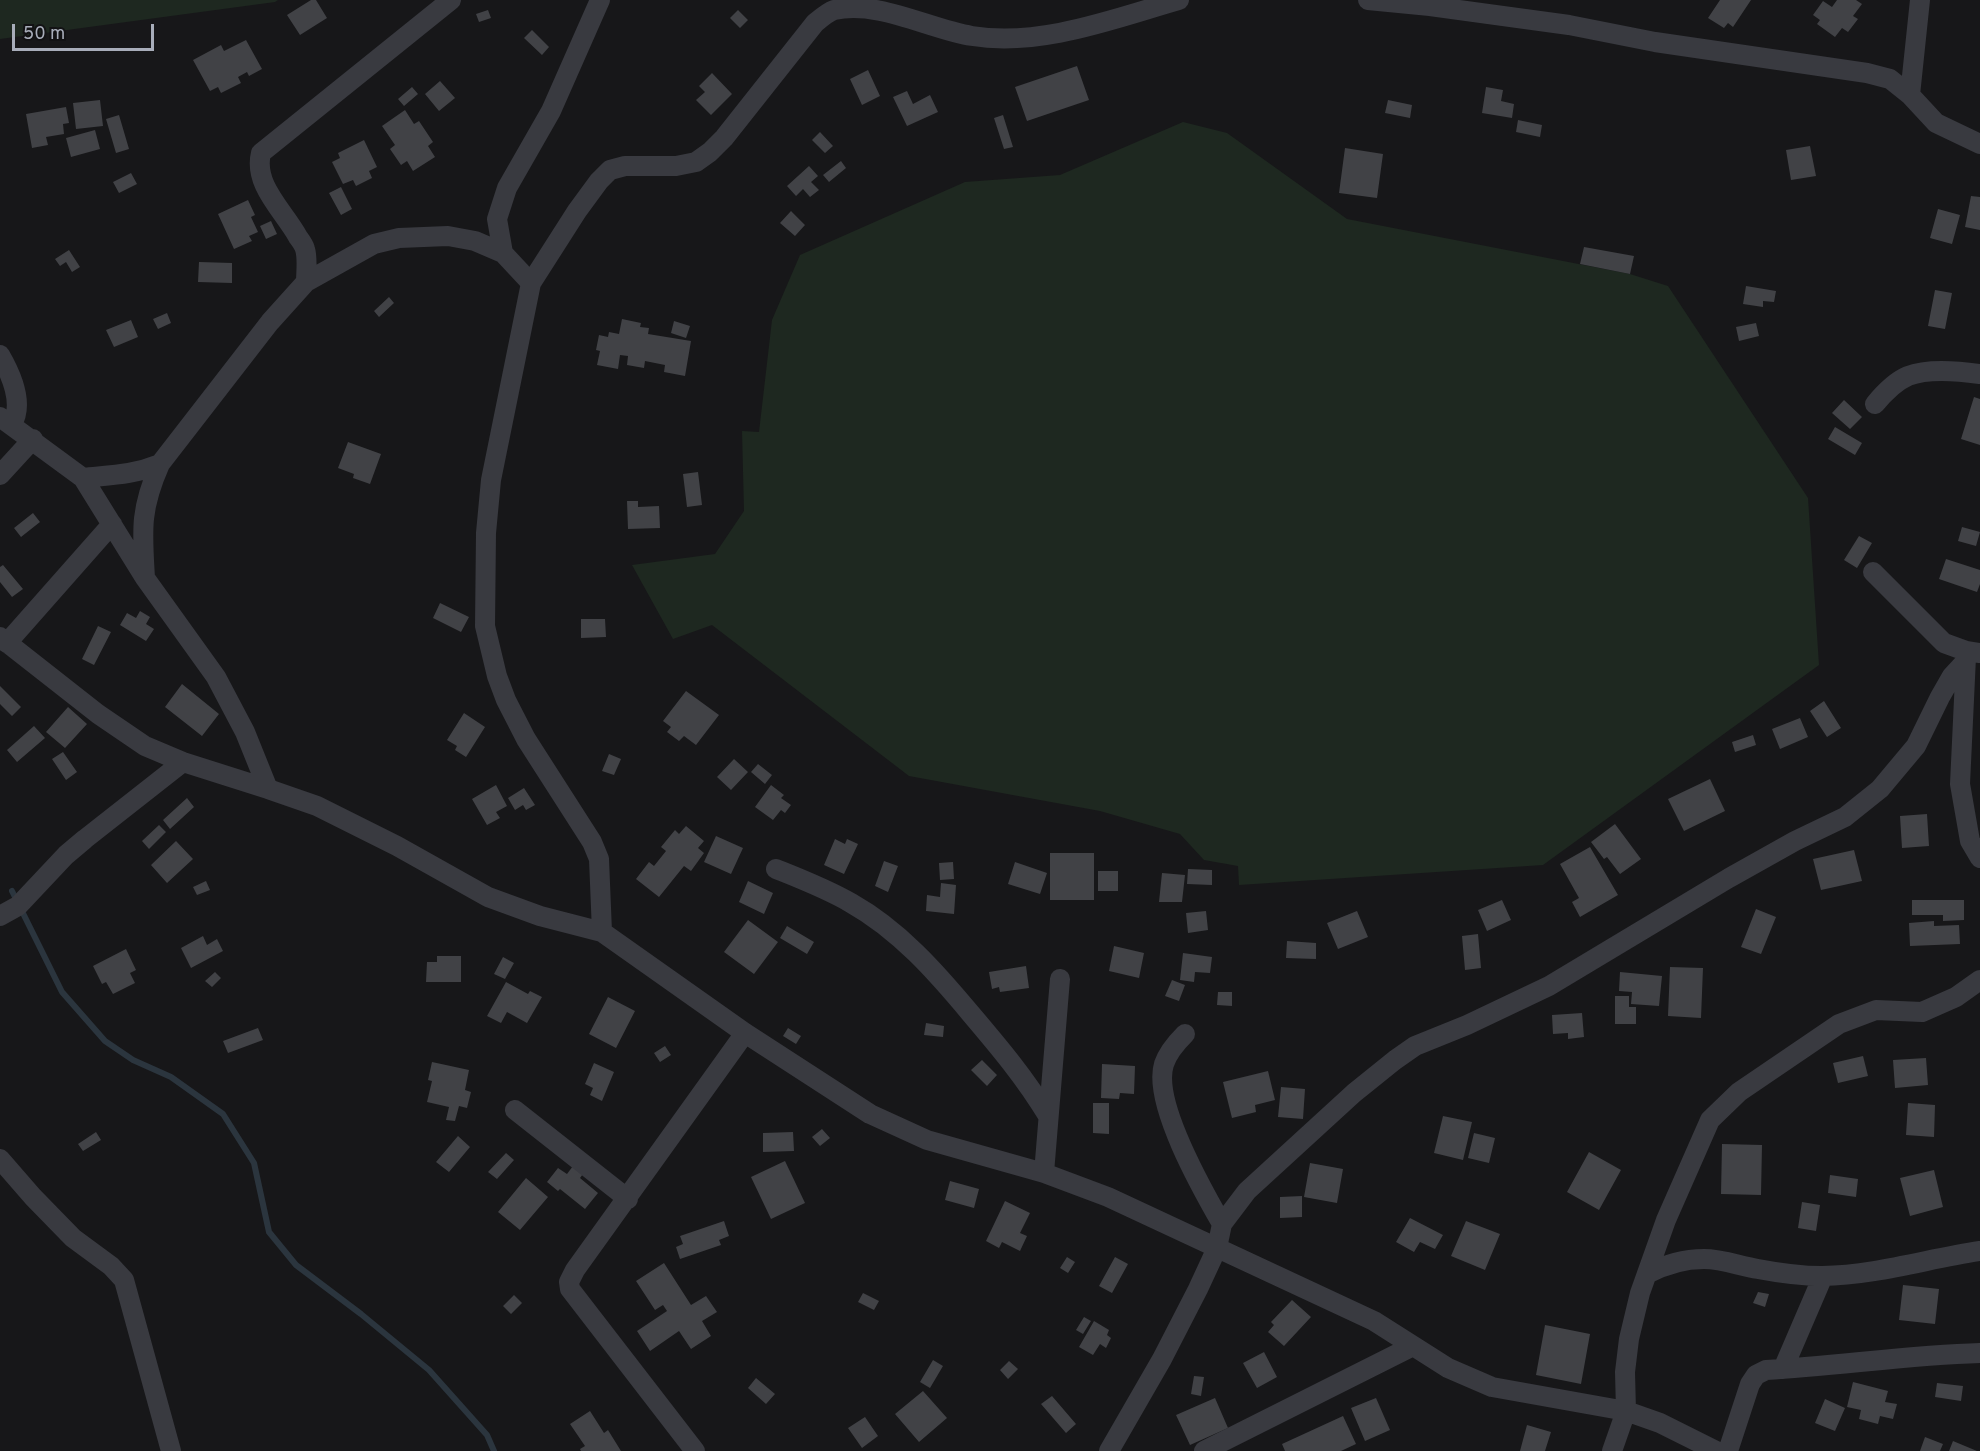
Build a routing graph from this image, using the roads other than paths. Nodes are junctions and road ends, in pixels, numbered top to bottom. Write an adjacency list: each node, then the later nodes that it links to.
1 (451, 0): 9 (street)
2 (600, 0): 8 (street)
3 (1179, 0): 10 (street)
4 (1368, 0): 6 (street)
5 (1920, 0): 6 (street)
6 (1910, 95): 7 (street)
7 (1980, 144)
8 (503, 253): 9 (street); 10 (street)
9 (306, 282): 16 (street)
10 (531, 283): 29 (street)
11 (0, 355): 14 (street)
12 (1980, 375): 13 (street)
13 (1875, 404)
14 (6, 420): 15 (street)
15 (33, 439): 17 (street); 18 (street)
16 (160, 464): 18 (street); 21 (street)
17 (0, 475)
18 (83, 478): 19 (street)
19 (112, 524): 21 (street); 22 (street)
20 (1873, 572): 23 (street)
21 (145, 578): 25 (street)
22 (4, 640): 24 (street)
23 (1970, 655): 26 (street); 39 (street)
24 (183, 762): 25 (street); 28 (street)
25 (268, 789): 29 (street)
26 (1980, 858)
27 (776, 869): 35 (street)
28 (0, 916)
29 (602, 932): 32 (street)
30 (1060, 979): 35 (street)
31 (1980, 980): 42 (street)
32 (745, 1033): 37 (street); 38 (street)
33 (1185, 1034): 39 (street)
34 (515, 1110): 38 (street)
35 (1048, 1116): 37 (street)
36 (0, 1159): 48 (street)
37 (1044, 1173): 40 (street)
38 (628, 1199): 49 (street)
39 (1222, 1224): 40 (street)
40 (1216, 1248): 44 (street); 50 (street)
41 (1980, 1251): 43 (street)
42 (1647, 1274): 43 (street); 47 (street)
43 (1823, 1276): 46 (street)
44 (1413, 1346): 47 (street); 51 (street)
45 (1980, 1353): 46 (street)
46 (1783, 1369): 54 (street)
47 (1626, 1411): 52 (street); 53 (street)
48 (171, 1451)
49 (695, 1451)
50 (1109, 1451)
51 (1204, 1451)
52 (1612, 1451)
53 (1716, 1451)
54 (1728, 1451)

